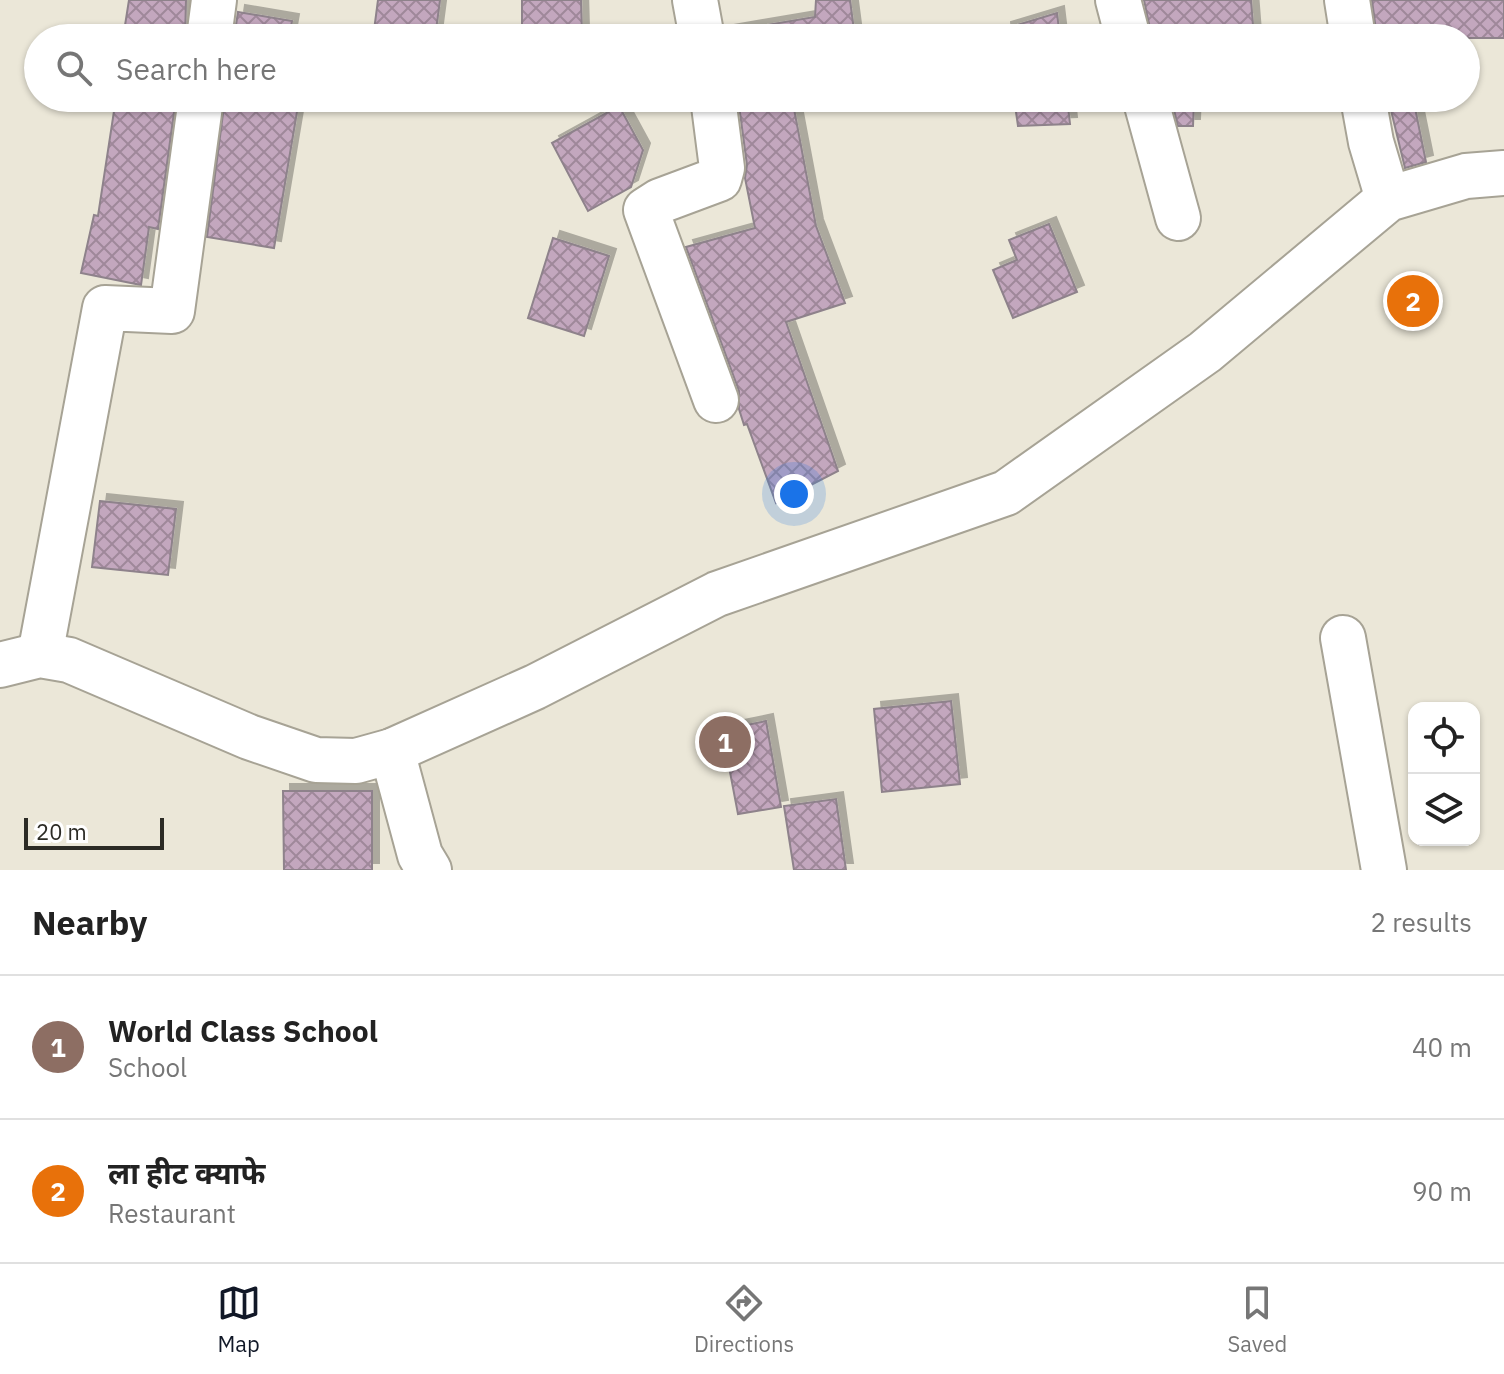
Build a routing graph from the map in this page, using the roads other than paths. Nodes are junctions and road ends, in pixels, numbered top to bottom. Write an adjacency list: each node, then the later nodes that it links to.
1 (214, 0): 5 (street)
2 (695, 0): 6 (street)
3 (1118, 0): 7 (street)
4 (1347, 0): 8 (street)
5 (211, 24)
6 (699, 24)
7 (1124, 24)
8 (1351, 24)
9 (199, 112): 18 (street)
10 (715, 112): 16 (street)
11 (1149, 112): 15 (street)
12 (1366, 112): 14 (street)
13 (1504, 173): 14 (street)
14 (1388, 199): 19 (street)
15 (1178, 218)
16 (716, 400)
17 (1343, 638): 21 (street)
18 (20, 660): 19 (street)
19 (392, 751): 20 (street)
20 (429, 870)
21 (1384, 870)

